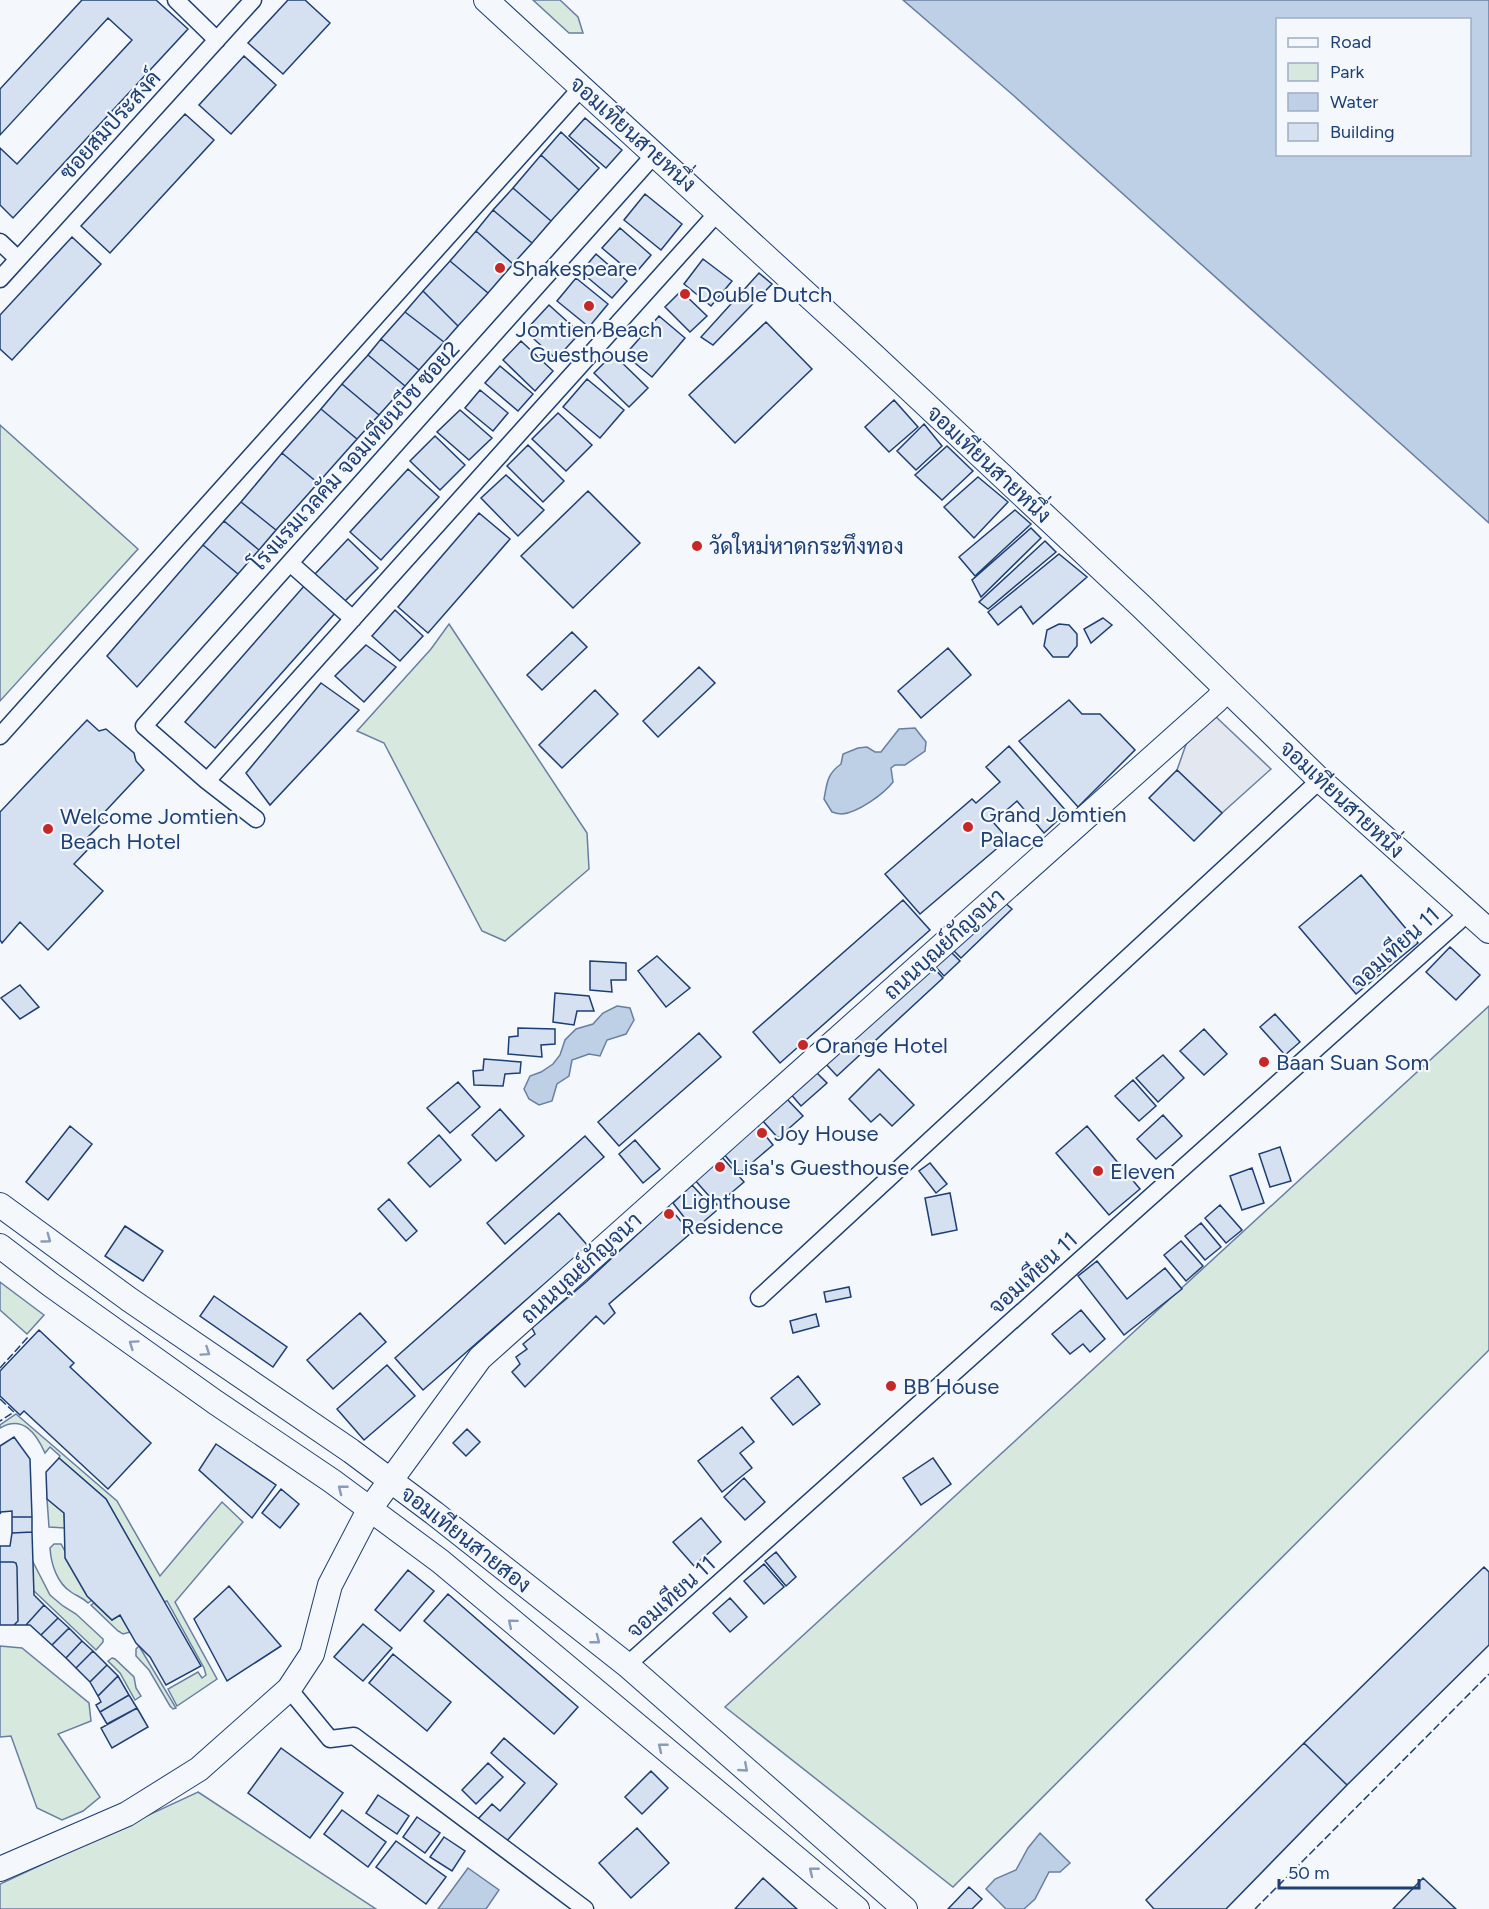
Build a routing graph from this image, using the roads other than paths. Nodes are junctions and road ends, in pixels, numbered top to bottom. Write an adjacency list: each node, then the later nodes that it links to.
1 (176, 0): 4 (street)
2 (253, 0): 4 (street, ซอยสมประสงค์)
3 (486, 0): 5 (street, จอมเทียนสายหนึ่ง)
4 (217, 40): 9 (street, ซอยสมประสงค์)
5 (581, 88): 6 (street, จอมเทียนสายหนึ่ง); 14 (street)
6 (655, 154): 7 (street, จอมเทียนสายหนึ่ง); 11 (street, โรงแรมเวลคัม จอมเทียนบีช ซอย2)
7 (719, 211): 12 (street); 13 (street, จอมเทียนสายหนึ่ง)
8 (0, 242): 9 (street)
9 (18, 260): 10 (street, ซอยสมประสงค์)
10 (0, 279)
11 (290, 563): 12 (street); 16 (street, โรงแรมเวลคัม จอมเทียนบีช ซอย2)
12 (352, 619): 16 (street)
13 (1226, 690): 15 (street, จอมเทียนสายหนึ่ง); 23 (street, ถนนบุณย์กัญจนา)
14 (0, 736)
15 (1320, 780): 18 (street, จอมเทียนสายหนึ่ง); 22 (street)
16 (207, 781): 17 (street)
17 (256, 819)
18 (1467, 912): 19 (street, จอมเทียนสายหนึ่ง); 27 (street, จอมเทียน 11)
19 (1489, 931)
20 (0, 1205): 23 (street, จอมเทียนสายสอง, one-way to 23)
21 (0, 1246): 24 (street, จอมเทียนสายสอง, one-way to 21)
22 (759, 1298)
23 (390, 1481): 24 (street, ถนนบุณย์กัญจนา); 25 (street, จอมเทียนสายสอง)
24 (369, 1510): 26 (street, จอมเทียนสายสอง, one-way to 24); 28 (street, ถนนบุณย์กัญจนา)
25 (567, 1617): 26 (street); 27 (street, จอมเทียนสายสอง, one-way to 27)
26 (543, 1649): 31 (street, จอมเทียนสายสอง, one-way to 26)
27 (627, 1665): 32 (street, จอมเทียนสายสอง, one-way to 32)
28 (290, 1689): 29 (street, ถนนบุณย์กัญจนา); 30 (street)
29 (0, 1869)
30 (585, 1909)
31 (858, 1909)
32 (905, 1909)

